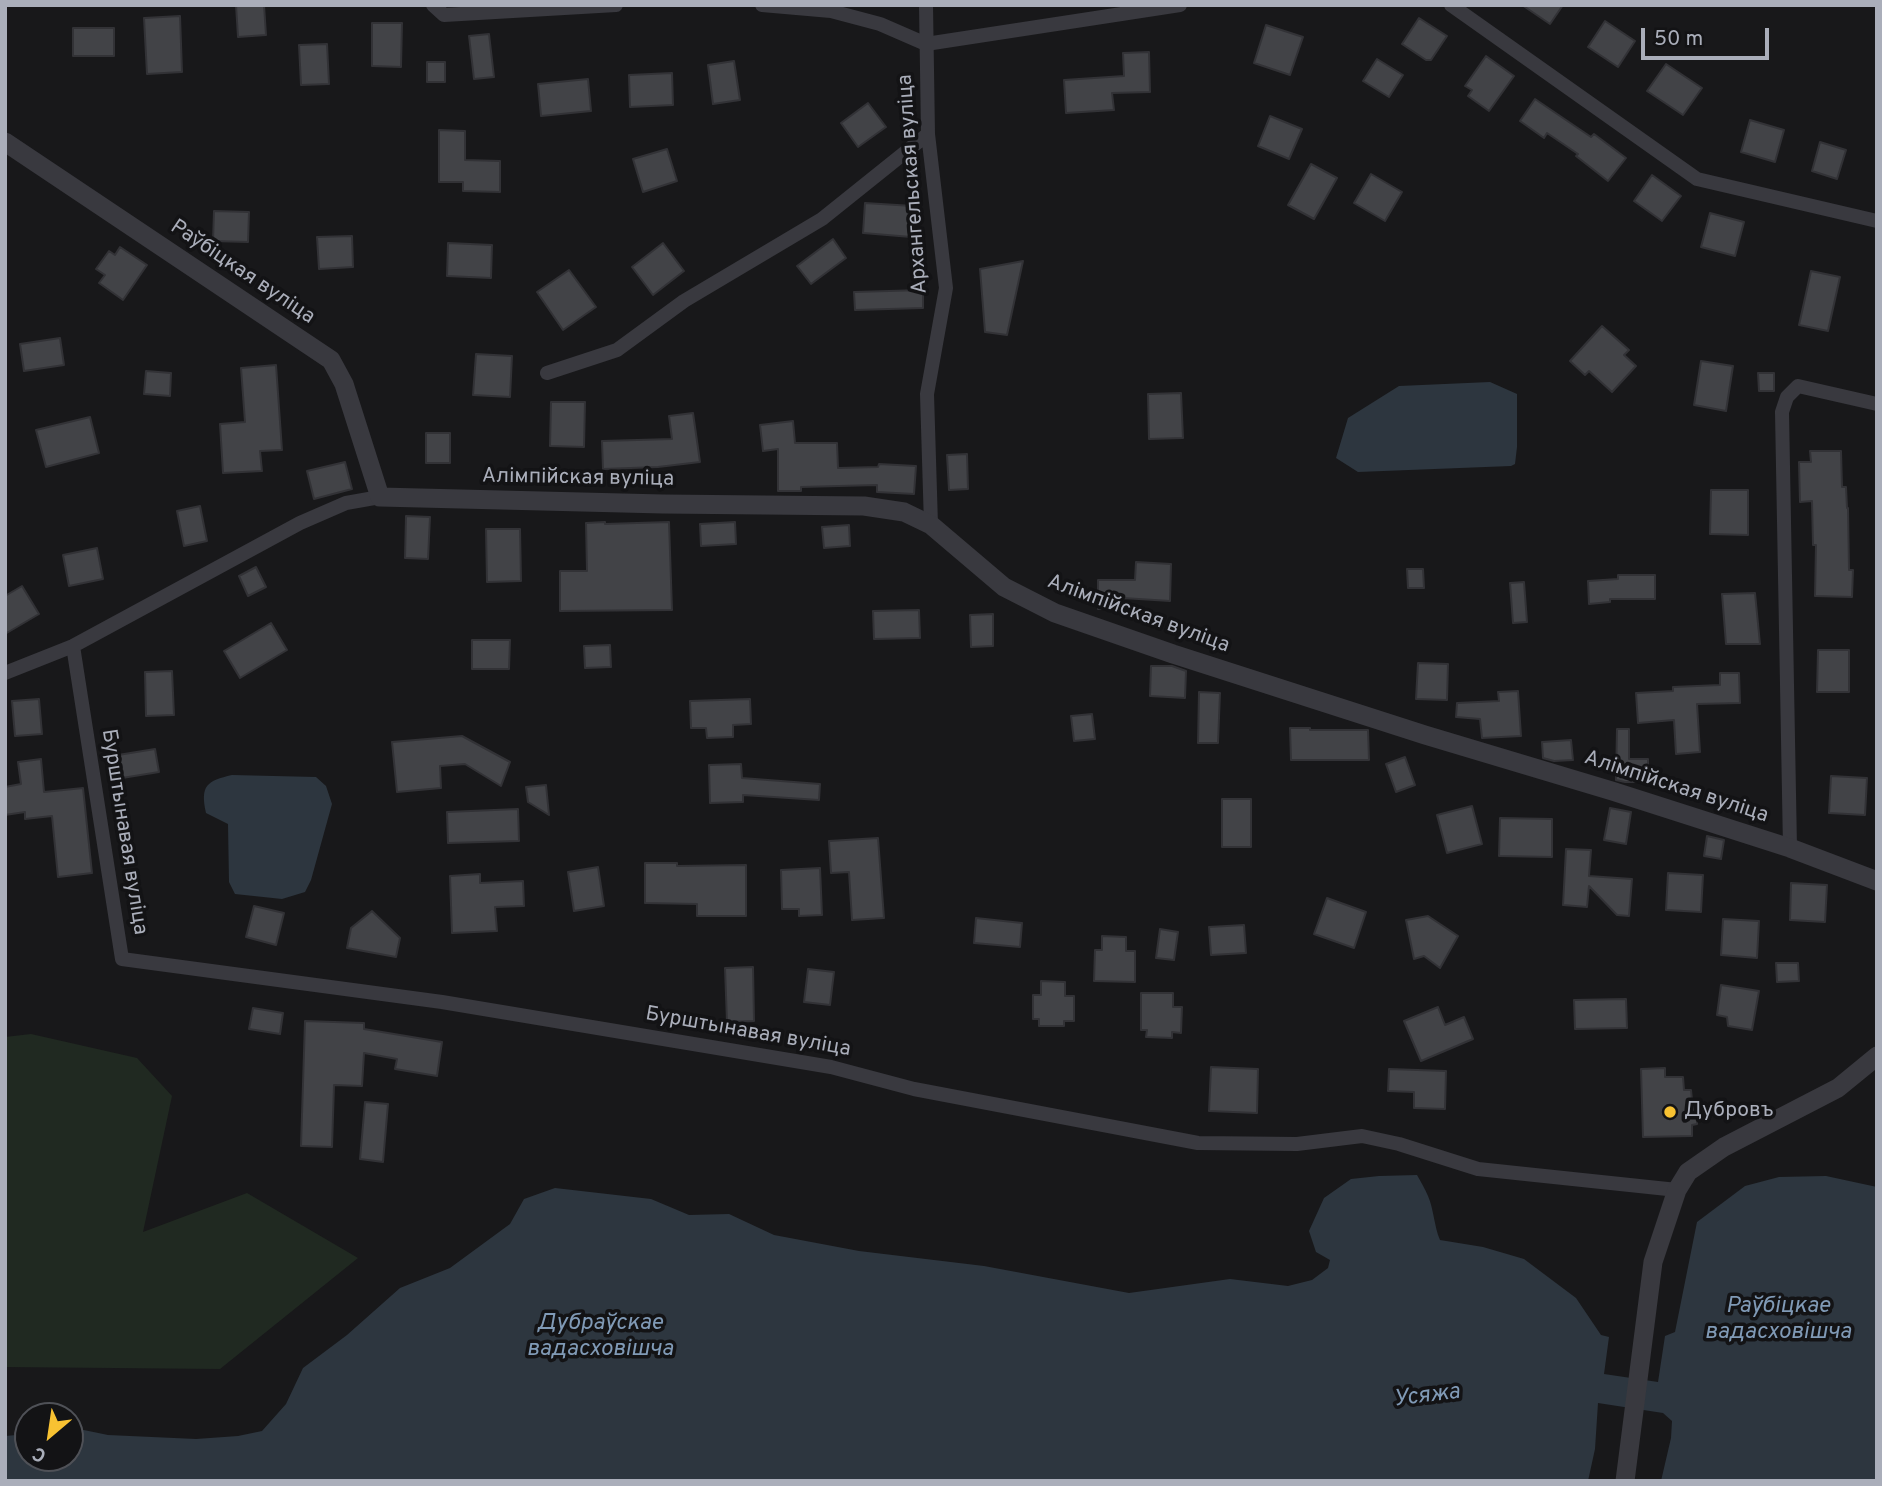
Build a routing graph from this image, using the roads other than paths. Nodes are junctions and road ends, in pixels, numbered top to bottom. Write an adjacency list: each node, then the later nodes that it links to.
1 (433, 5): 2 (street)
2 (616, 5)
3 (762, 5): 7 (street)
4 (926, 5): 7 (street, Архангельская вуліца)
5 (1180, 5): 7 (street)
6 (1451, 5): 10 (street)
7 (926, 44): 8 (street, Архангельская вуліца)
8 (928, 134): 11 (street); 14 (street, Архангельская вуліца)
9 (5, 142): 13 (street, Раўбіцкая вуліца)
10 (1877, 221)
11 (548, 373)
12 (1877, 404): 17 (street)
13 (380, 497): 14 (street, Алімпійская вуліца); 15 (street)
14 (931, 525): 17 (street, Алімпійская вуліца)
15 (73, 646): 16 (street); 20 (street, Бурштынавая вуліца)
16 (5, 673)
17 (1790, 848): 18 (street, Алімпійская вуліца)
18 (1877, 881)
19 (1877, 1056): 20 (street)
20 (1677, 1190): 21 (street)
21 (1625, 1481)

